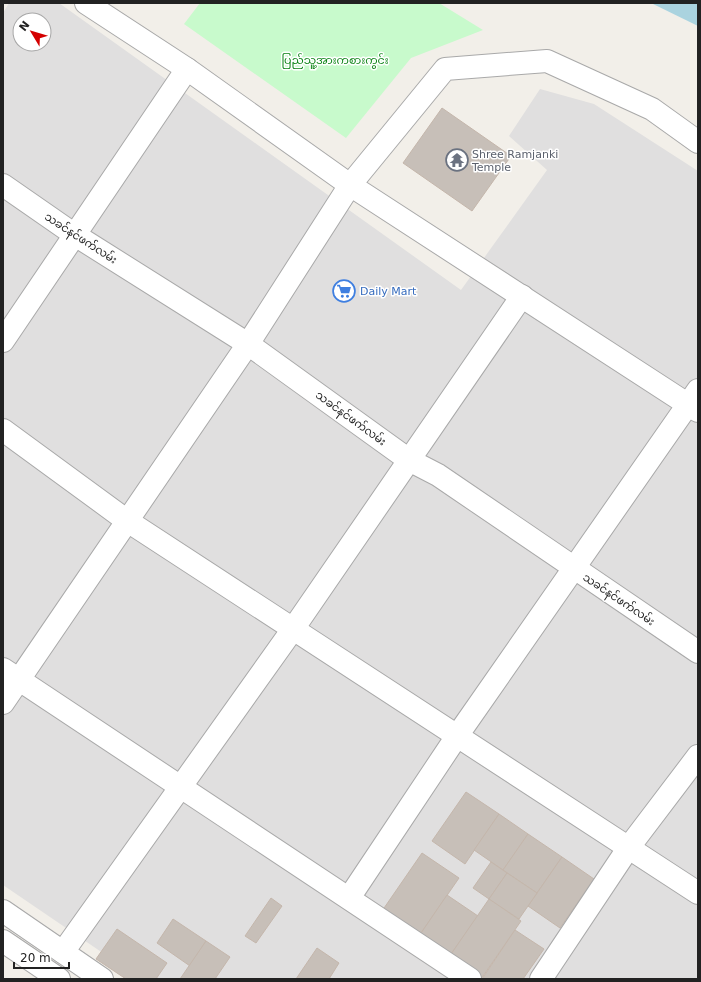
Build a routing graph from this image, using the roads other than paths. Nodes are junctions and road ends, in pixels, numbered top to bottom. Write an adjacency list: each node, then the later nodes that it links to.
1 (86, 3): 2 (street)
2 (187, 69): 5 (street); 6 (street)
3 (698, 142): 5 (street)
4 (3, 185): 6 (street, သခင်နင်ဖက်လမ်း)
5 (350, 185): 7 (street); 9 (street)
6 (75, 235): 8 (street); 9 (street, သခင်နင်ဖက်လမ်း)
7 (522, 296): 10 (street); 12 (street)
8 (3, 341)
9 (248, 344): 12 (street, သခင်နင်ဖက်လမ်း); 13 (street)
10 (694, 402): 14 (street)
11 (3, 430): 13 (street)
12 (409, 460): 14 (street, သခင်နင်ဖက်လမ်း); 15 (street)
13 (126, 520): 15 (street); 17 (street)
14 (574, 568): 16 (street, သခင်နင်ဖက်လမ်း); 19 (street)
15 (293, 629): 19 (street); 21 (street)
16 (698, 652)
17 (11, 674): 18 (street); 21 (street)
18 (3, 703)
19 (457, 736): 22 (street); 24 (street)
20 (698, 756): 22 (street)
21 (182, 786): 24 (street); 27 (street)
22 (629, 847): 23 (street); 31 (street)
23 (698, 893)
24 (349, 898): 30 (street)
25 (3, 911): 27 (street)
26 (3, 941): 28 (street)
27 (63, 952): 29 (street)
28 (59, 979)
29 (102, 979)
30 (470, 979)
31 (541, 979)

